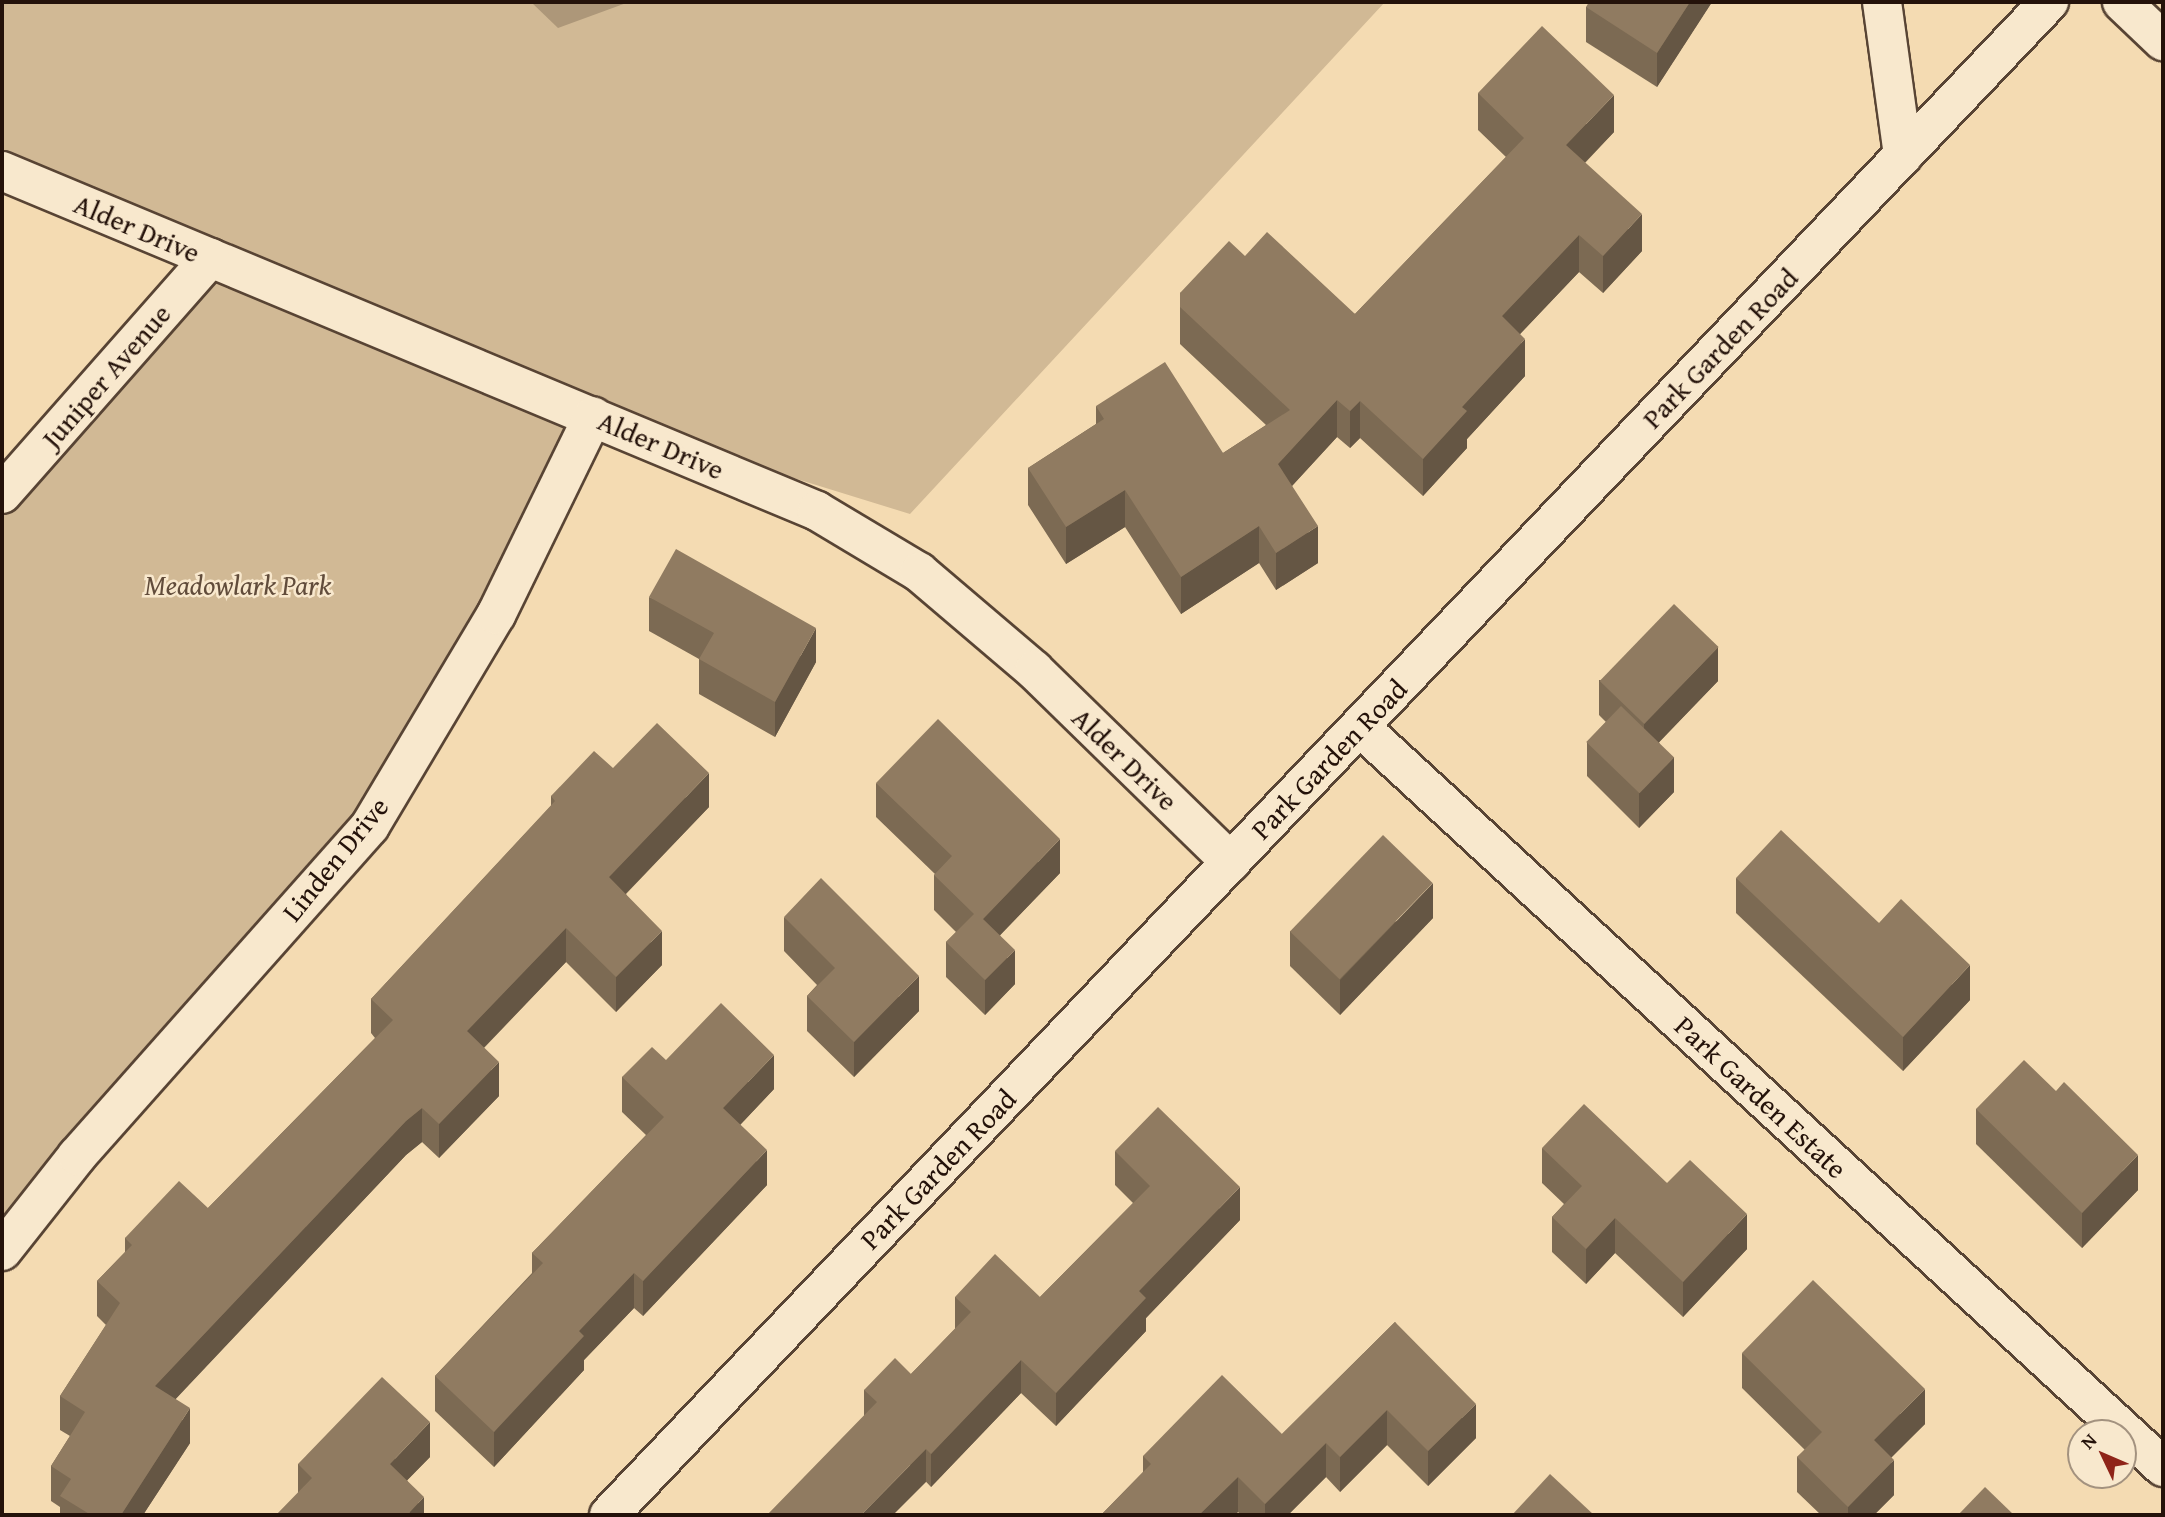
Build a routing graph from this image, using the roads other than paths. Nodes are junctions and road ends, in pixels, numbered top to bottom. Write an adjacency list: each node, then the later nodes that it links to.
1 (1882, 2): 5 (street)
2 (2049, 2): 5 (street, Park Garden Road)
3 (2122, 2): 4 (street)
4 (2163, 41)
5 (1903, 156): 10 (street, Park Garden Road)
6 (2, 171): 7 (street, Alder Drive)
7 (210, 258): 8 (street, Alder Drive); 9 (street, Juniper Avenue)
8 (593, 416): 11 (street, Alder Drive); 12 (street, Linden Drive)
9 (2, 494)
10 (1360, 727): 11 (street, Park Garden Road); 13 (street, Park Garden Estate)
11 (1231, 862): 14 (street, Park Garden Road)
12 (2, 1251)
13 (2163, 1466)
14 (609, 1515)

